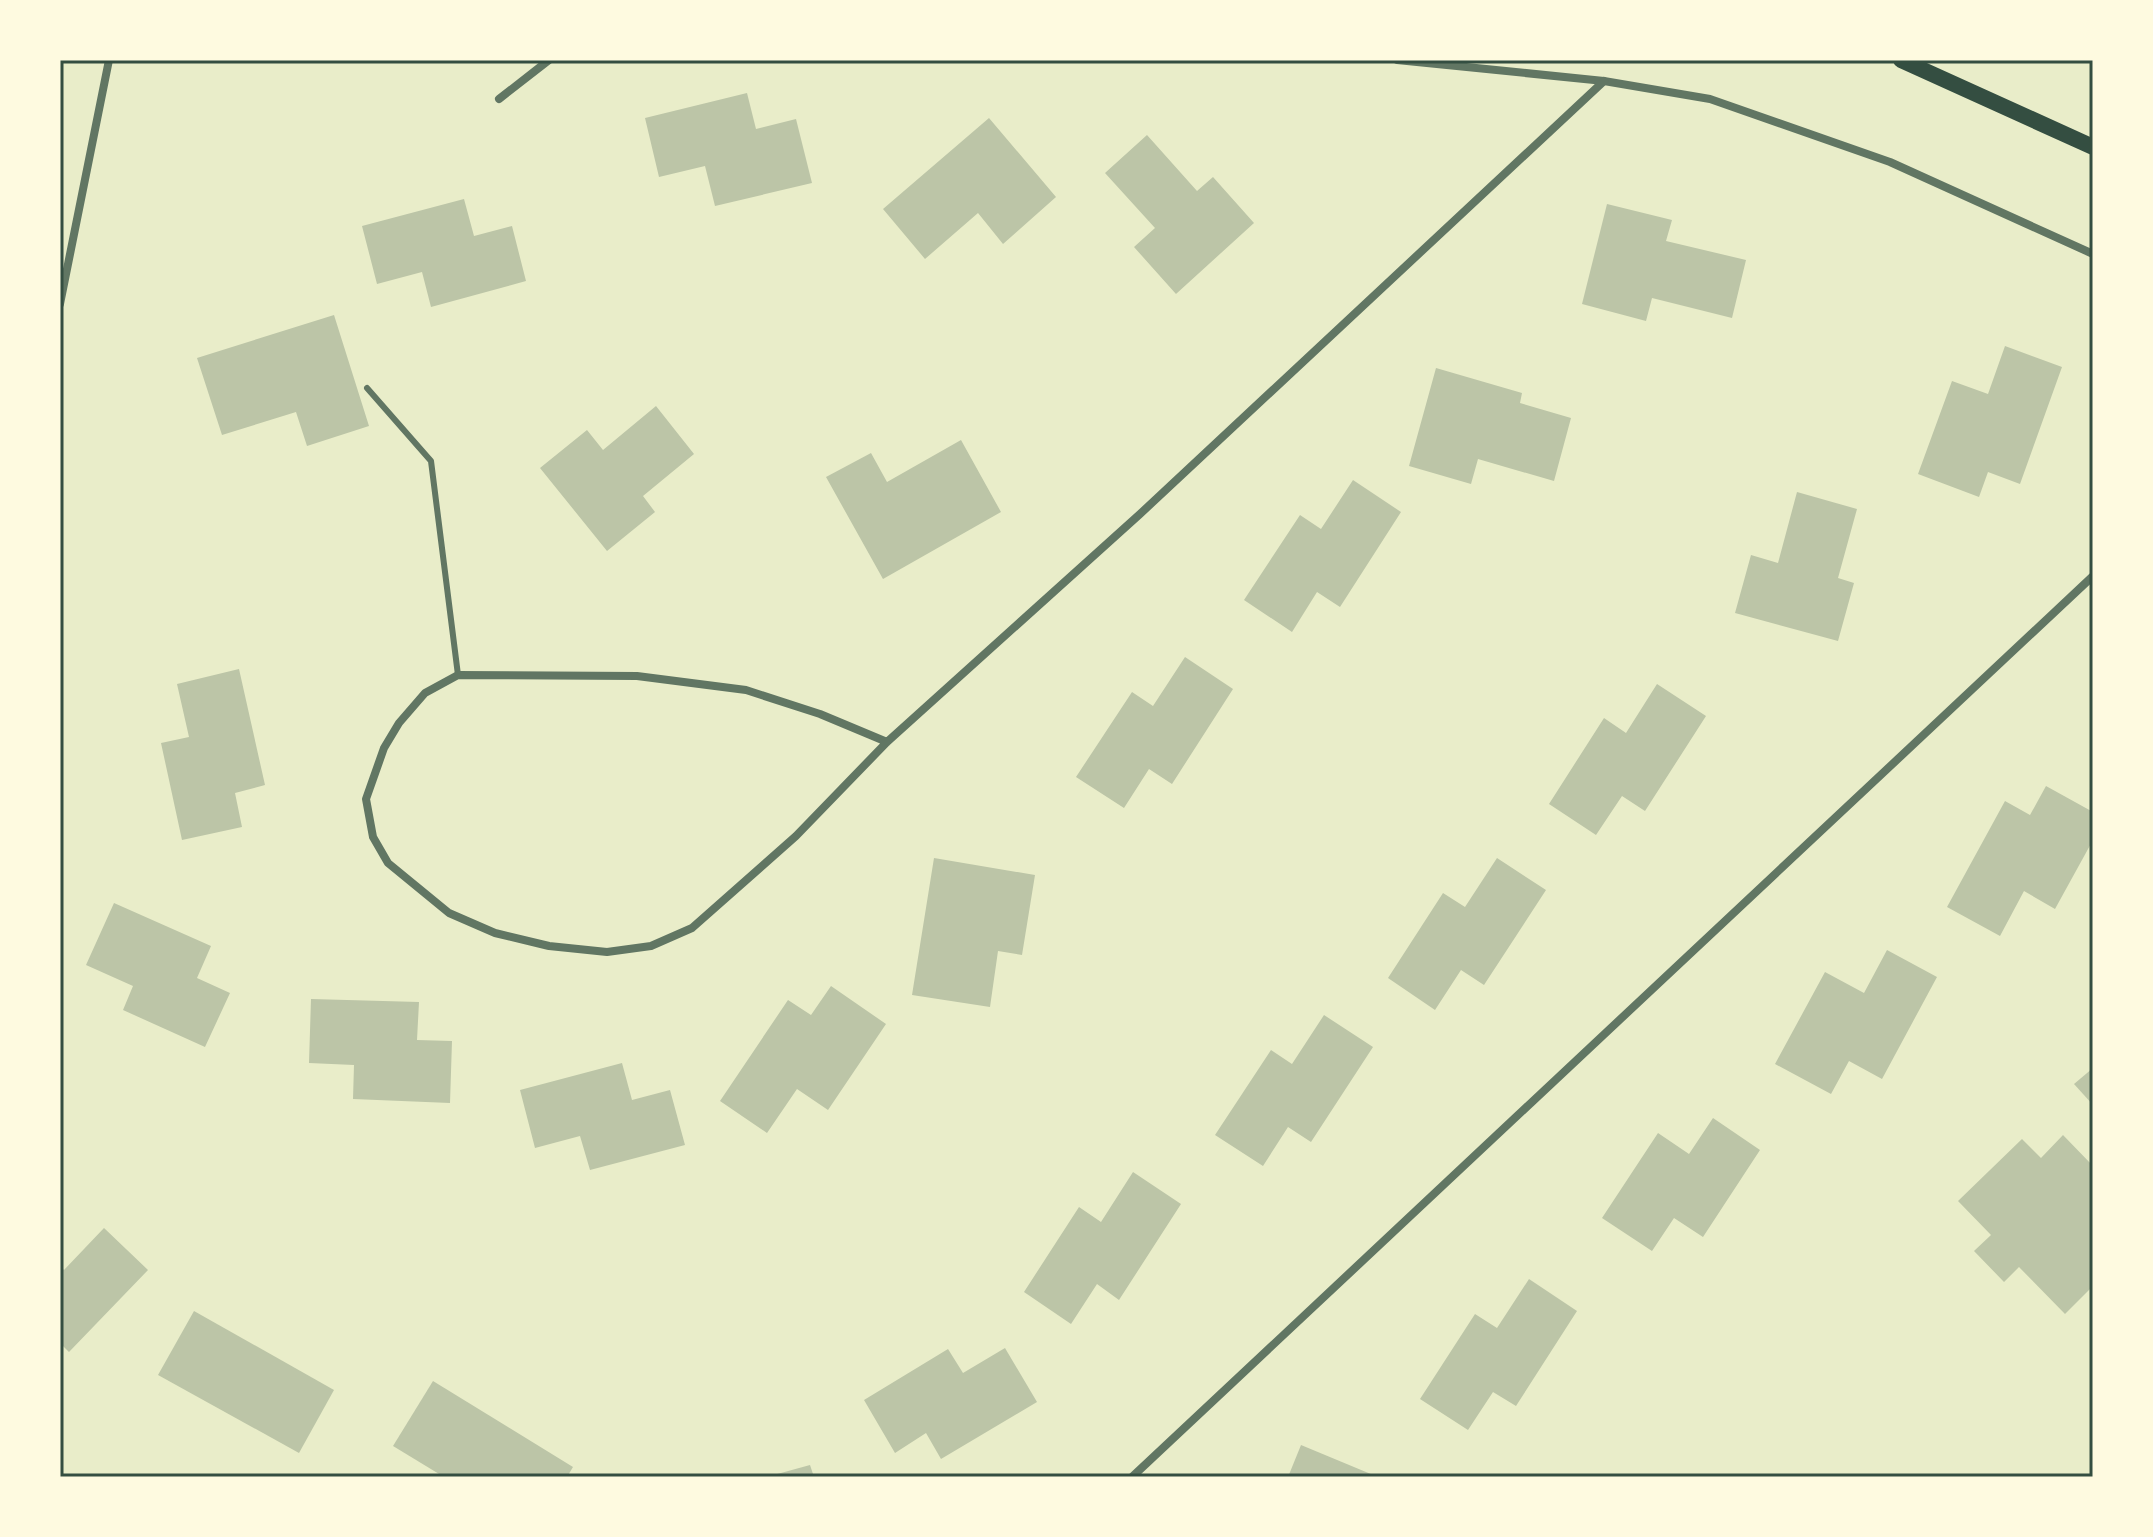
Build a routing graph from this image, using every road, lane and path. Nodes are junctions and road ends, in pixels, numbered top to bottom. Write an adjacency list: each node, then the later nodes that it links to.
1 (109, 60): 9 (street)
2 (549, 60): 6 (street)
3 (1397, 60): 5 (street)
4 (1901, 60): 7 (main road)
5 (1604, 81): 8 (street); 13 (street)
6 (499, 99)
7 (2093, 147)
8 (2093, 254)
9 (60, 304)
10 (367, 388): 12 (lane)
11 (2093, 576): 14 (street)
12 (458, 675): 13 (street); 13 (street)
13 (887, 742)
14 (1132, 1477)

